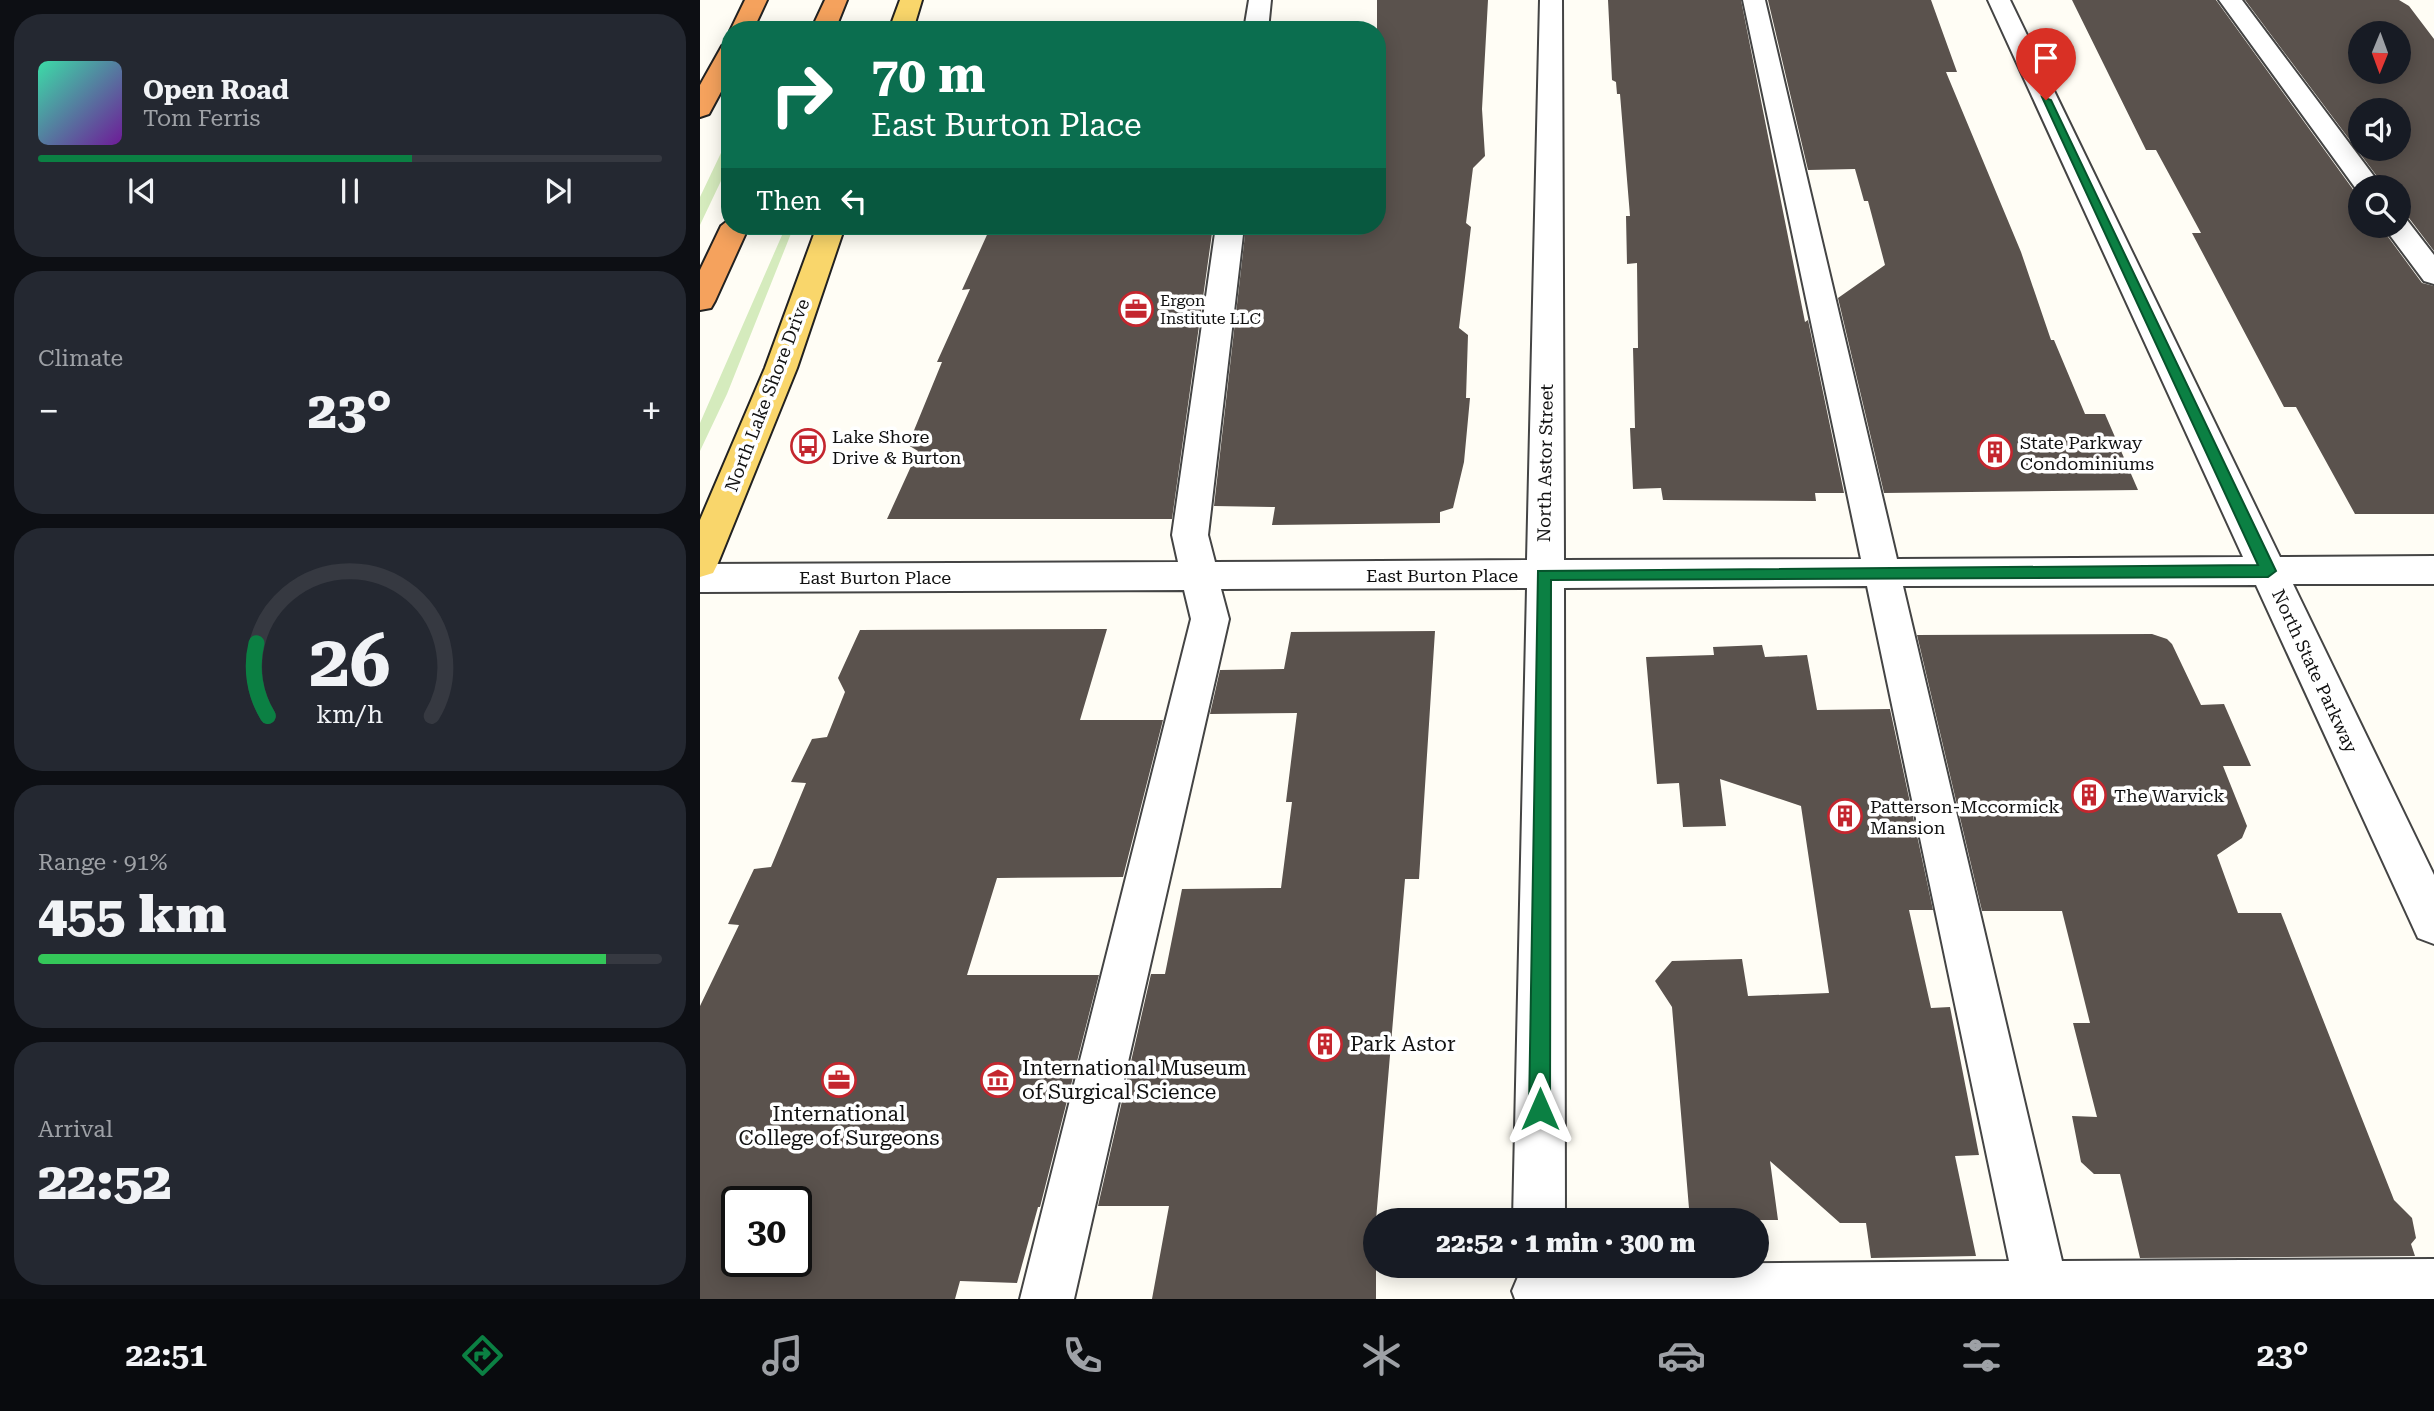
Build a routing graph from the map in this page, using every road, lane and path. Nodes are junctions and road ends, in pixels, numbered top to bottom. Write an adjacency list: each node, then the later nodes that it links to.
1 (756, 0): 9 (highway)
2 (836, 0): 10 (highway)
3 (911, 0): 11 (main road)
4 (1260, 0): 12 (street)
5 (1551, 0): 27 (street, North Astor Street)
6 (1754, 0): 25 (street)
7 (1999, 0): 24 (street, North State Parkway)
8 (2230, 0): 15 (street)
9 (746, 21)
10 (827, 21)
11 (904, 21)
12 (1257, 21)
13 (721, 68): 14 (highway)
14 (700, 109)
15 (2360, 175)
16 (731, 235): 21 (highway)
17 (828, 235): 22 (main road, North Lake Shore Drive)
18 (1229, 235): 26 (street)
19 (2406, 238): 20 (street)
20 (2434, 275)
21 (700, 302)
22 (700, 563)
23 (2434, 570): 24 (street, East Burton Place)
24 (2268, 571): 25 (street, East Burton Place); 29 (street, North State Parkway)
25 (1881, 573): 27 (street, East Burton Place); 33 (street)
26 (1200, 575): 27 (street, East Burton Place); 28 (street, East Burton Place); 34 (street)
27 (1543, 575): 30 (street, North Astor Street)
28 (700, 578)
29 (2434, 923)
30 (1539, 1208)
31 (1539, 1285): 33 (street)
32 (2434, 1286): 33 (street)
33 (2042, 1289)
34 (1047, 1299)

